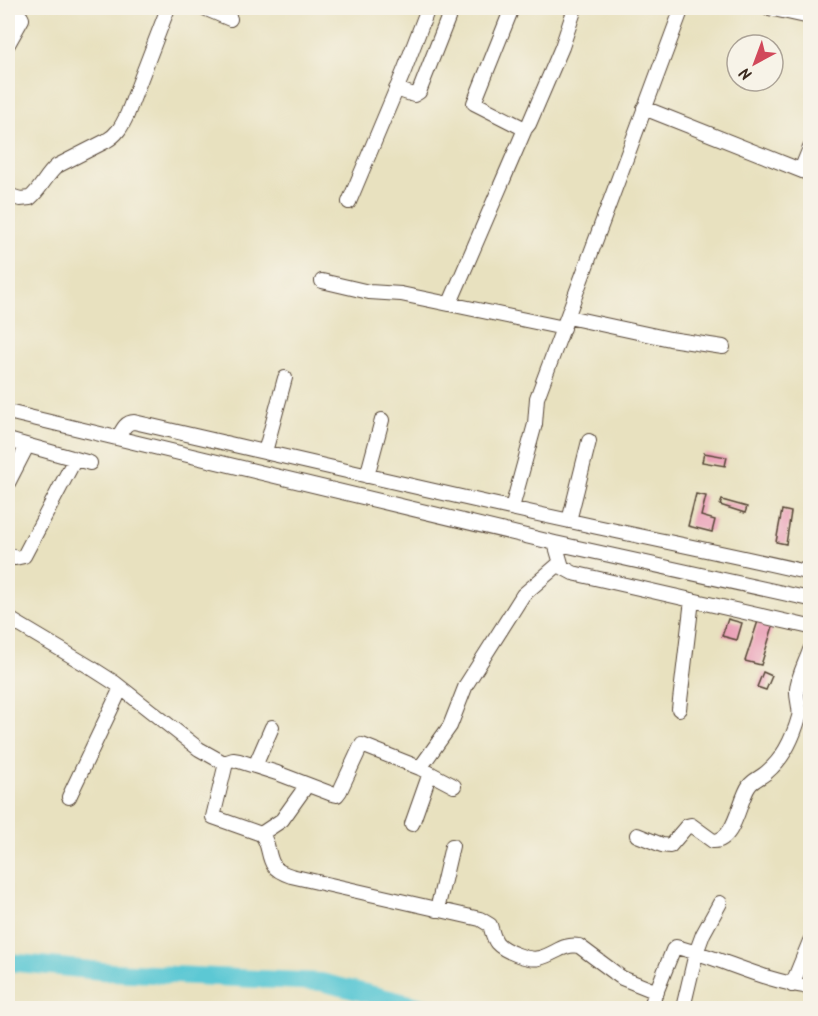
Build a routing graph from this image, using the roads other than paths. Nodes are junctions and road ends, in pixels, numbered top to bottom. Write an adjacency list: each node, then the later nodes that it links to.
1 (11, 8): 12 (street)
2 (168, 8): 18 (street)
3 (204, 8): 11 (street)
4 (452, 8): 13 (street)
5 (512, 8): 15 (street)
6 (575, 8): 15 (street)
7 (682, 8): 14 (street)
8 (769, 8): 10 (street)
9 (427, 11): 13 (street)
10 (810, 17)
11 (230, 19)
12 (8, 44)
13 (396, 90): 19 (street)
14 (644, 108): 17 (street); 22 (street)
15 (525, 129): 21 (street)
16 (810, 148): 17 (street)
17 (806, 172)
18 (8, 195)
19 (349, 202)
20 (322, 281): 21 (street)
21 (450, 303): 22 (street)
22 (566, 322): 23 (street); 36 (street)
23 (723, 347)
24 (285, 378): 31 (street)
25 (8, 412): 27 (street)
26 (382, 420): 34 (street)
27 (118, 438): 31 (street); 38 (street)
28 (8, 440): 30 (street)
29 (589, 441): 37 (street)
30 (27, 446): 32 (street); 35 (street)
31 (265, 452): 34 (street)
32 (75, 459): 33 (street); 39 (street)
33 (90, 463)
34 (367, 476): 36 (street)
35 (8, 483)
36 (512, 508): 37 (street)
37 (569, 521): 41 (street)
38 (555, 543): 40 (street); 42 (street)
39 (8, 554)
40 (560, 563): 43 (street); 52 (street)
41 (810, 573)
42 (810, 599)
43 (692, 600): 45 (street); 48 (street)
44 (8, 618): 47 (street)
45 (810, 627)
46 (810, 650): 58 (street)
47 (121, 687): 50 (street); 55 (street)
48 (679, 709)
49 (272, 727): 51 (street)
50 (224, 763): 51 (street); 57 (street)
51 (255, 766): 53 (street)
52 (425, 771): 53 (street); 54 (street); 56 (street)
53 (307, 784): 57 (street)
54 (454, 786)
55 (69, 797)
56 (412, 824)
57 (261, 834): 61 (street)
58 (637, 835)
59 (452, 846): 61 (street)
60 (720, 903): 63 (street)
61 (437, 910): 66 (street)
62 (810, 941): 64 (street)
63 (696, 953): 64 (street); 66 (street); 68 (street)
64 (792, 985): 65 (street)
65 (810, 987)
66 (657, 992): 67 (street)
67 (650, 1008)
68 (683, 1008)

